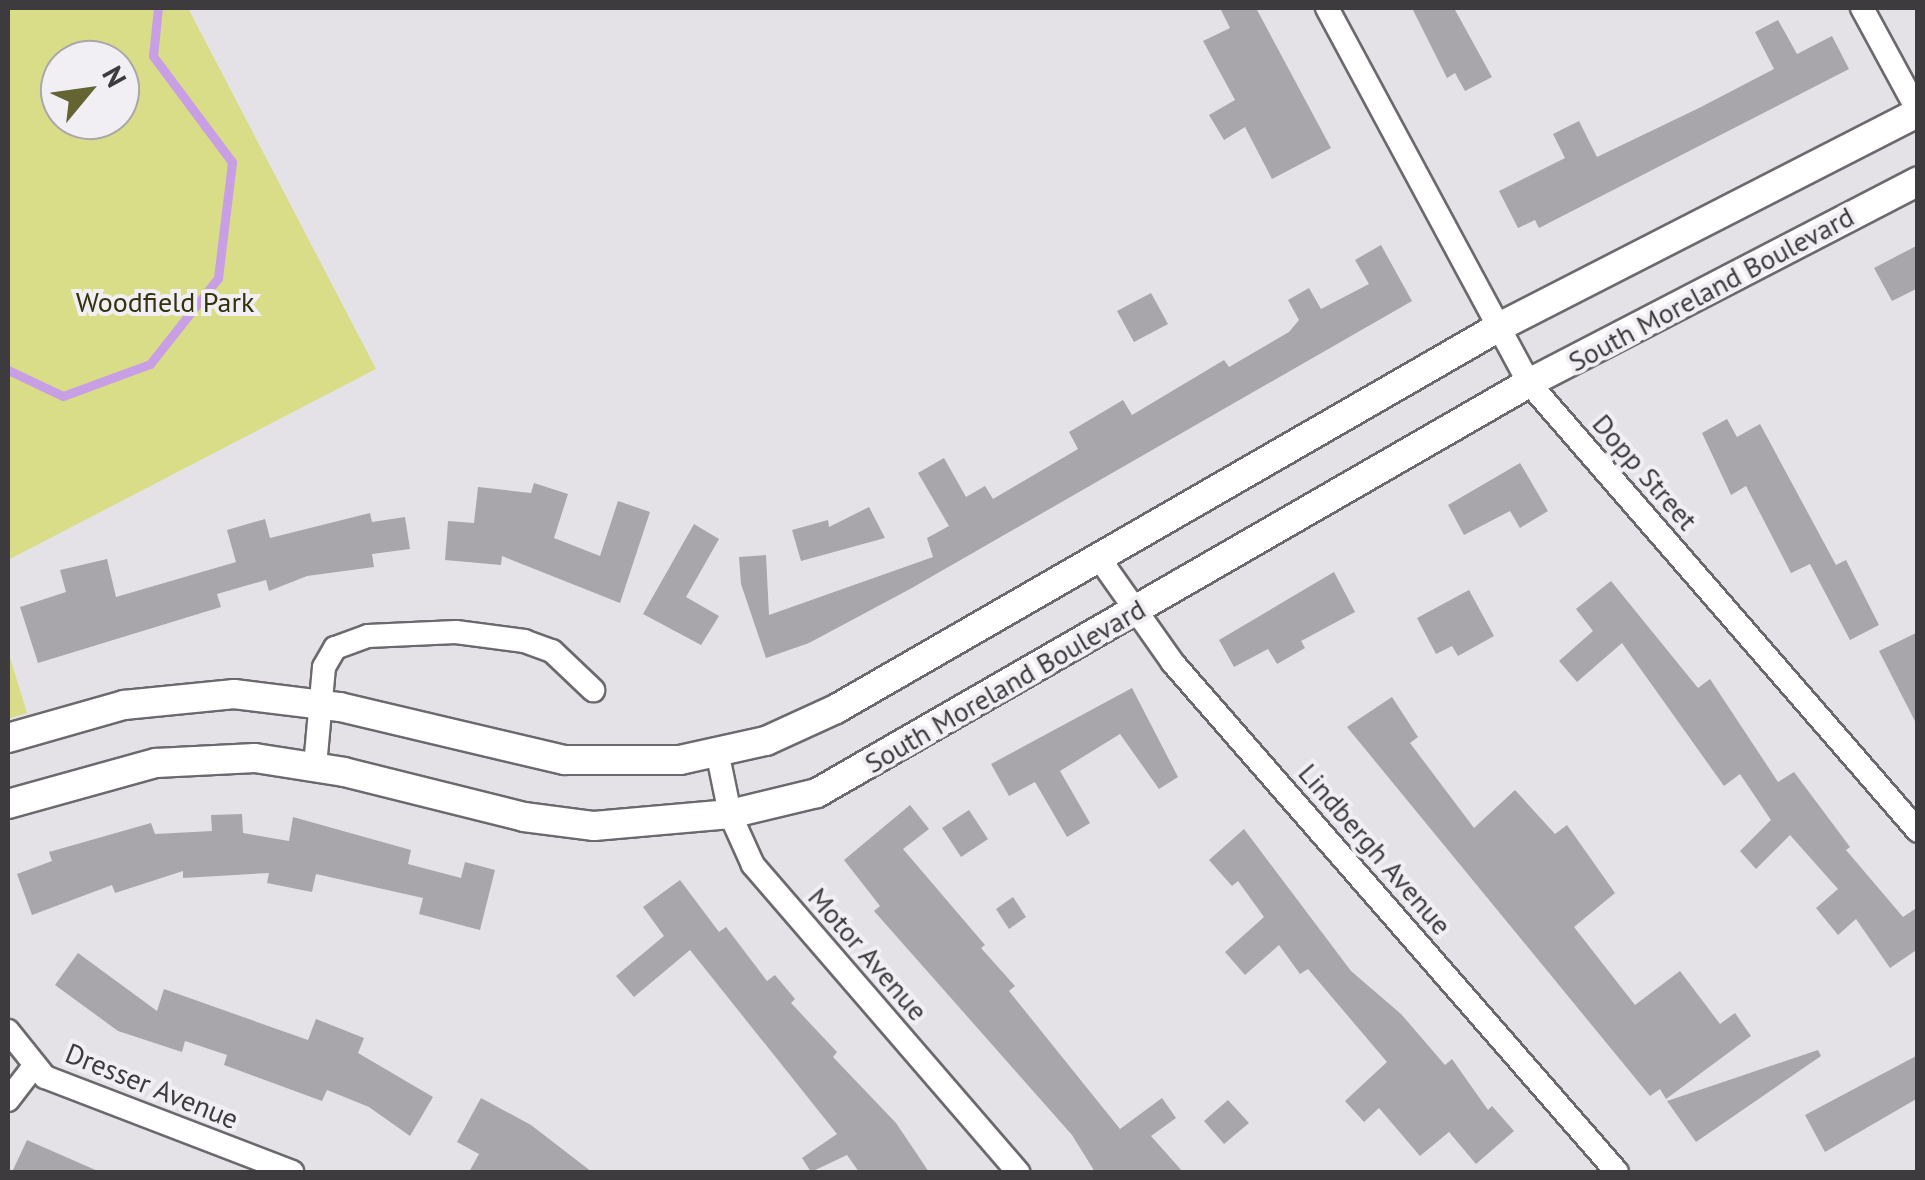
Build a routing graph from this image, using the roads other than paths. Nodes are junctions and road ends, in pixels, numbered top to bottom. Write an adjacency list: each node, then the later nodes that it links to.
1 (1327, 8): 5 (street, Dopp Street)
2 (1862, 8): 3 (street)
3 (1918, 112): 5 (street)
4 (1918, 181): 6 (street, South Moreland Boulevard)
5 (1499, 327): 6 (street, Dopp Street); 7 (street)
6 (1530, 384): 8 (street, South Moreland Boulevard); 16 (street, Dopp Street)
7 (1098, 558): 8 (street, Lindbergh Avenue); 12 (street)
8 (1132, 611): 15 (street, South Moreland Boulevard); 22 (street, Lindbergh Avenue)
9 (594, 690): 10 (street)
10 (320, 704): 11 (street); 12 (street); 13 (street)
11 (8, 738)
12 (717, 751): 15 (street, Motor Avenue)
13 (315, 766): 14 (street, South Moreland Boulevard); 15 (street, South Moreland Boulevard)
14 (8, 804)
15 (730, 814): 21 (street, Motor Avenue)
16 (1918, 831)
17 (8, 1031): 18 (street, Dresser Avenue)
18 (35, 1065): 19 (street); 20 (street, Dresser Avenue)
19 (8, 1100)
20 (292, 1172)
21 (1018, 1172)
22 (1617, 1172)

